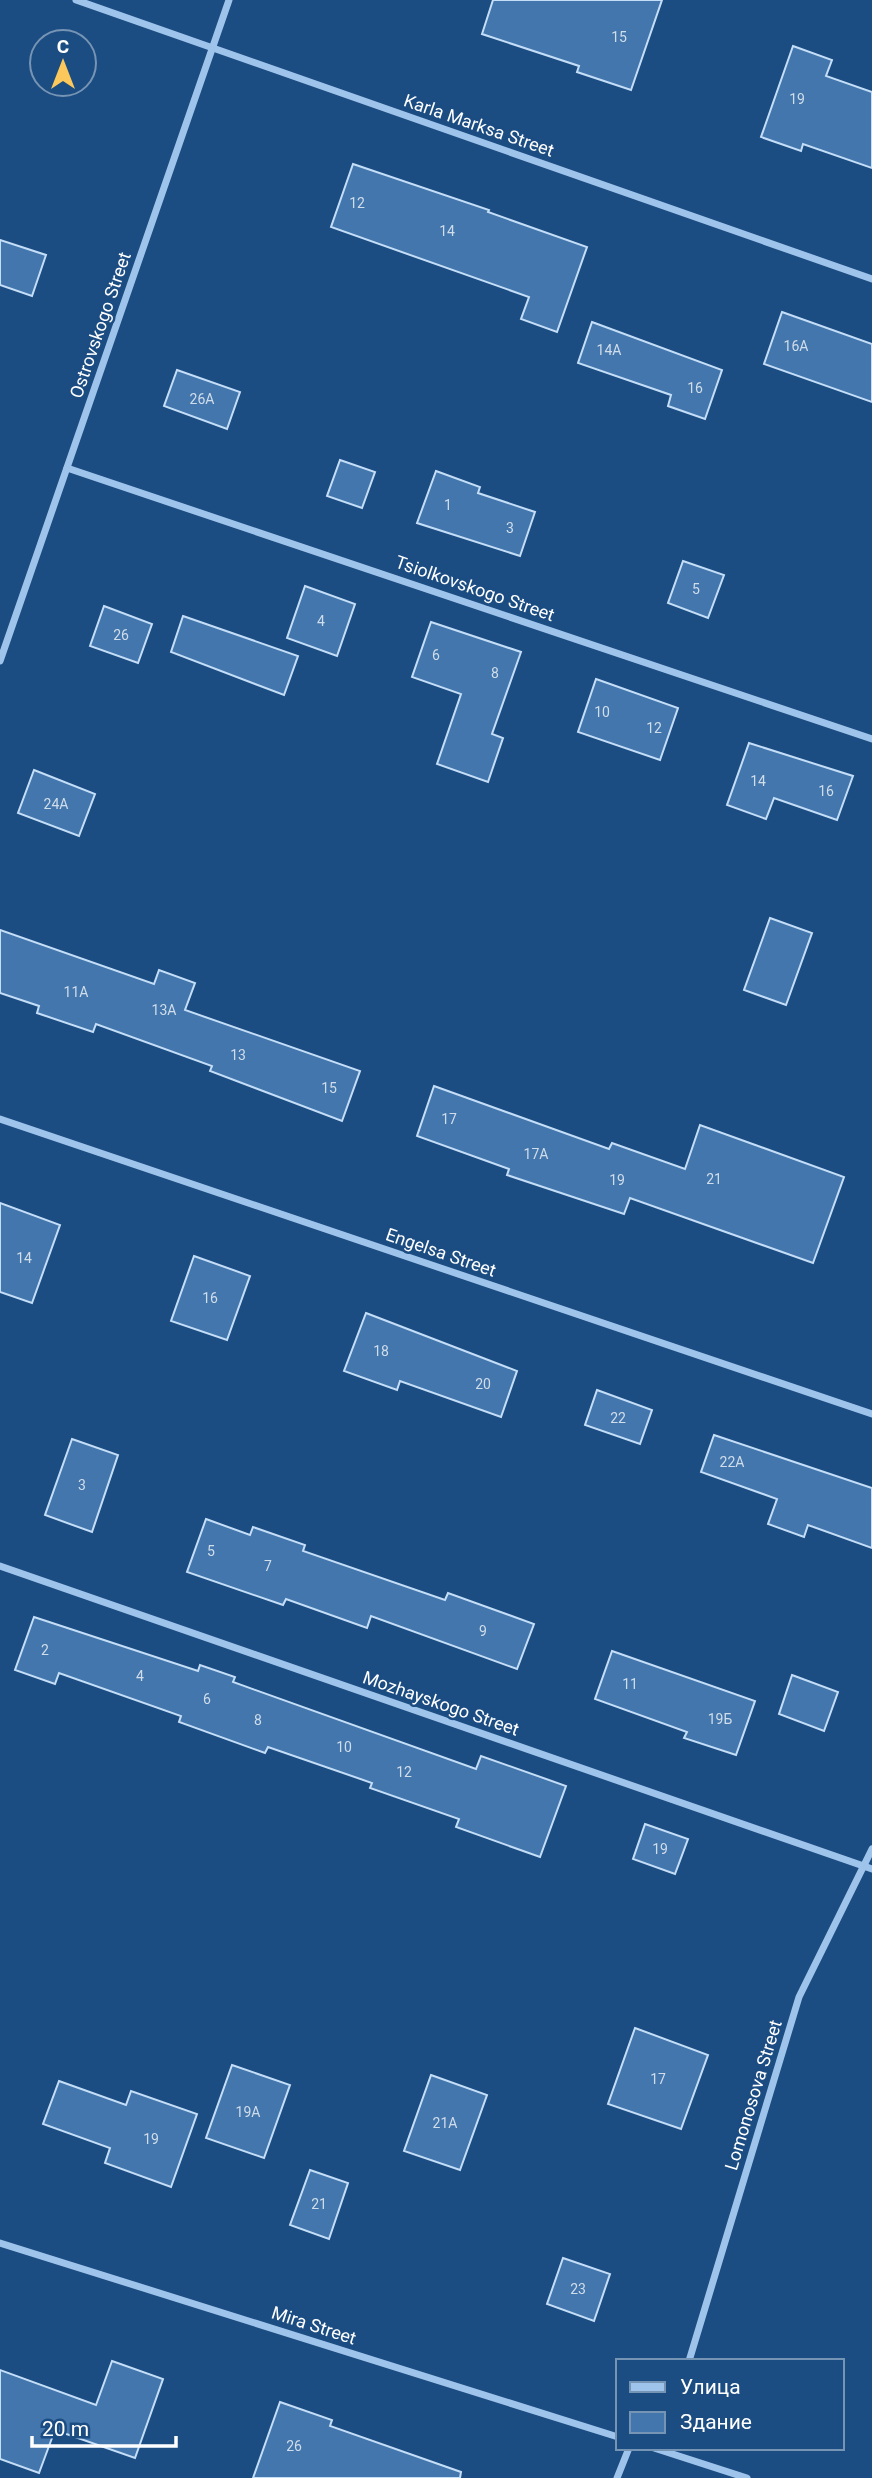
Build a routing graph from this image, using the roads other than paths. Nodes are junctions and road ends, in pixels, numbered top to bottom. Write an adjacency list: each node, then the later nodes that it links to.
1 (76, 0): 3 (street, Karla Marksa Street)
2 (229, 0): 3 (street, Ostrovskogo Street)
3 (213, 49): 4 (street, Karla Marksa Street); 5 (street, Ostrovskogo Street)
4 (872, 279)
5 (67, 468): 6 (street, Ostrovskogo Street); 7 (street, Tsiolkovskogo Street)
6 (0, 661)
7 (872, 739)
8 (0, 1119): 9 (street, Engelsa Street)
9 (872, 1414)
10 (0, 1566): 12 (street, Mozhayskogo Street)
11 (872, 1849): 12 (street, Lomonosova Street)
12 (868, 1868): 14 (street, Lomonosova Street)
13 (0, 2243): 15 (street, Mira Street)
14 (690, 2359)
15 (616, 2437)
16 (628, 2450): 18 (street)
17 (663, 2450): 19 (street)
18 (617, 2478)
19 (747, 2478)

